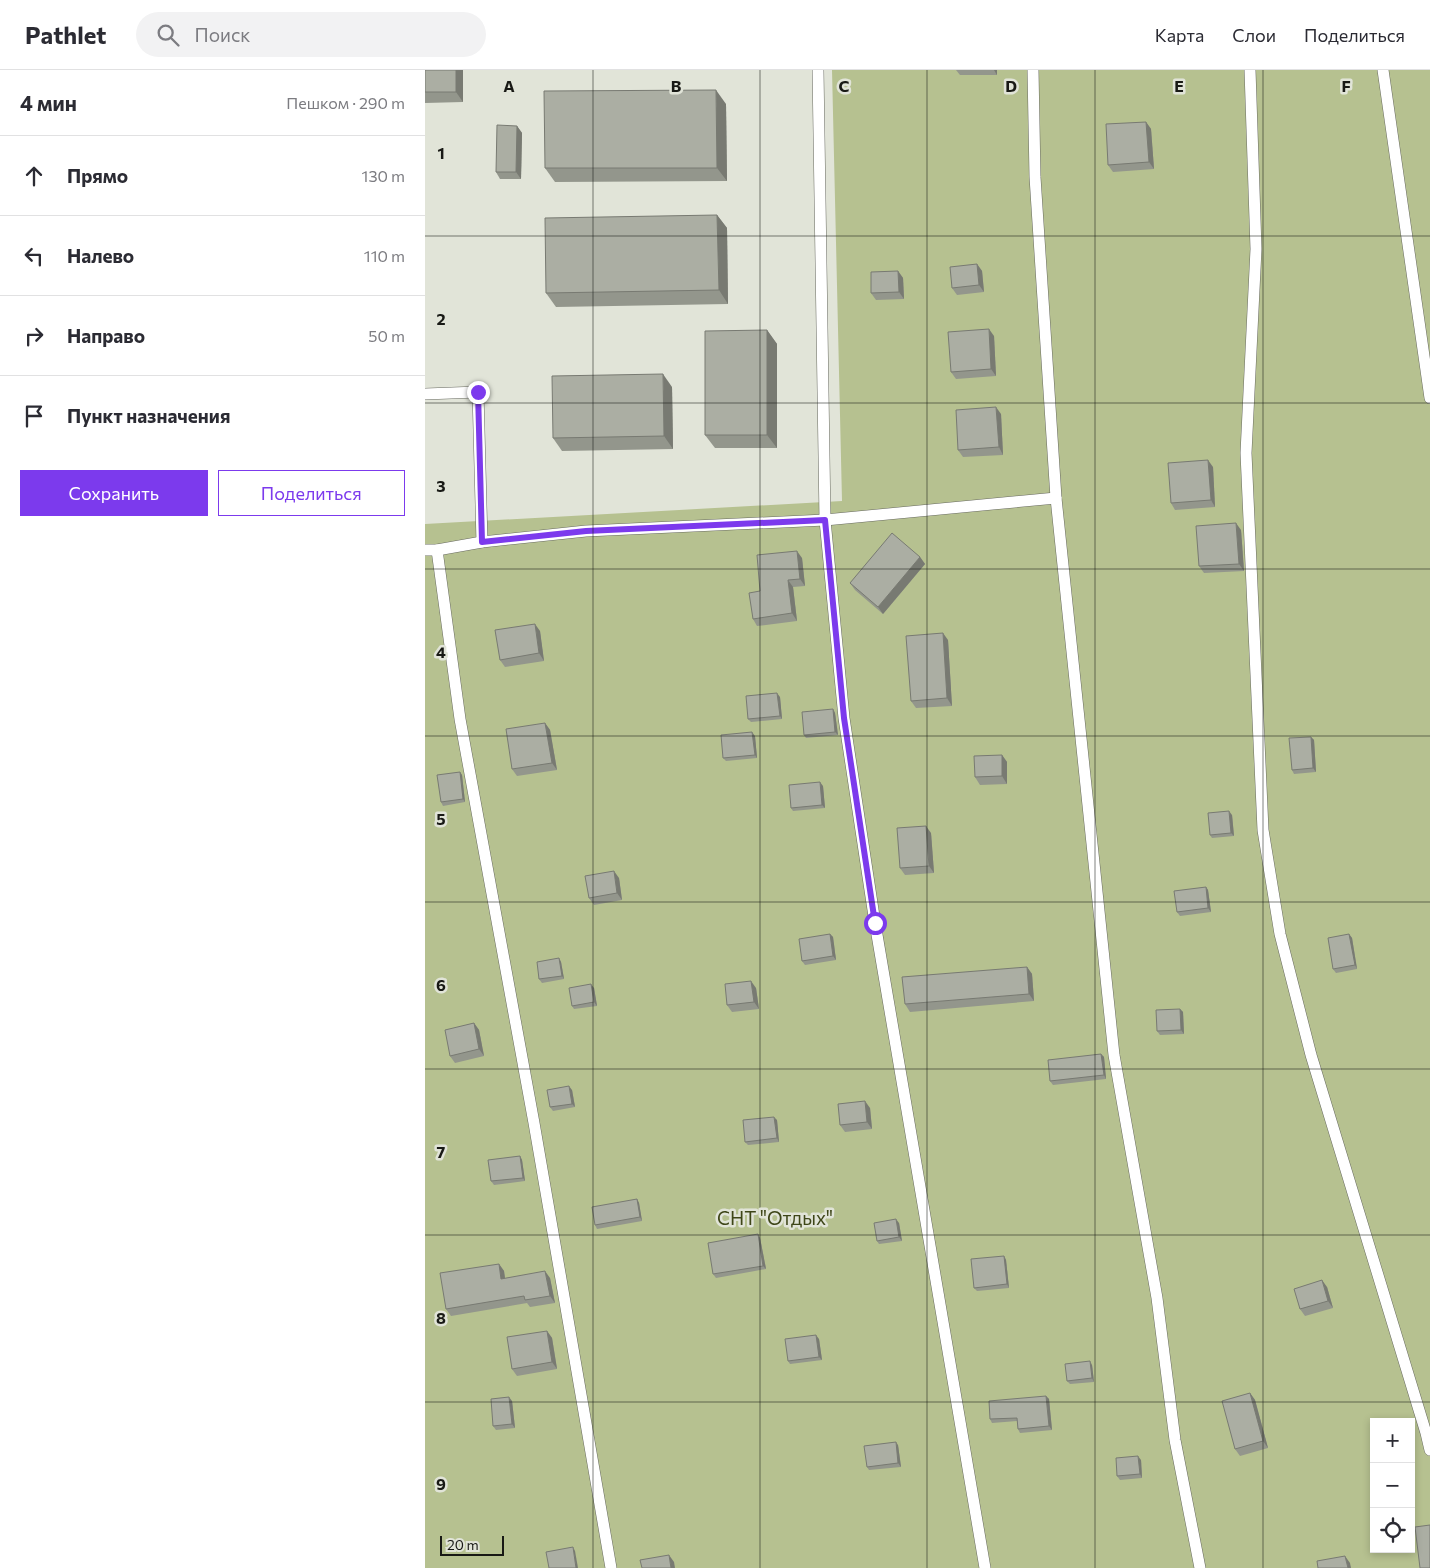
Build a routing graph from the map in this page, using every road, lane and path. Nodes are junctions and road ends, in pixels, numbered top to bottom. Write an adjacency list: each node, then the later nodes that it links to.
1 (818, 70): 8 (lane)
2 (1033, 70): 7 (lane)
3 (1250, 70): 12 (lane)
4 (1383, 70): 6 (lane)
5 (425, 394): 9 (lane)
6 (1430, 398)
7 (1056, 498): 8 (lane); 15 (lane)
8 (825, 520): 9 (lane); 14 (lane)
9 (482, 542): 11 (lane)
10 (425, 550): 11 (lane)
11 (437, 550): 13 (lane)
12 (1430, 1450)
13 (611, 1568)
14 (985, 1568)
15 (1200, 1568)

